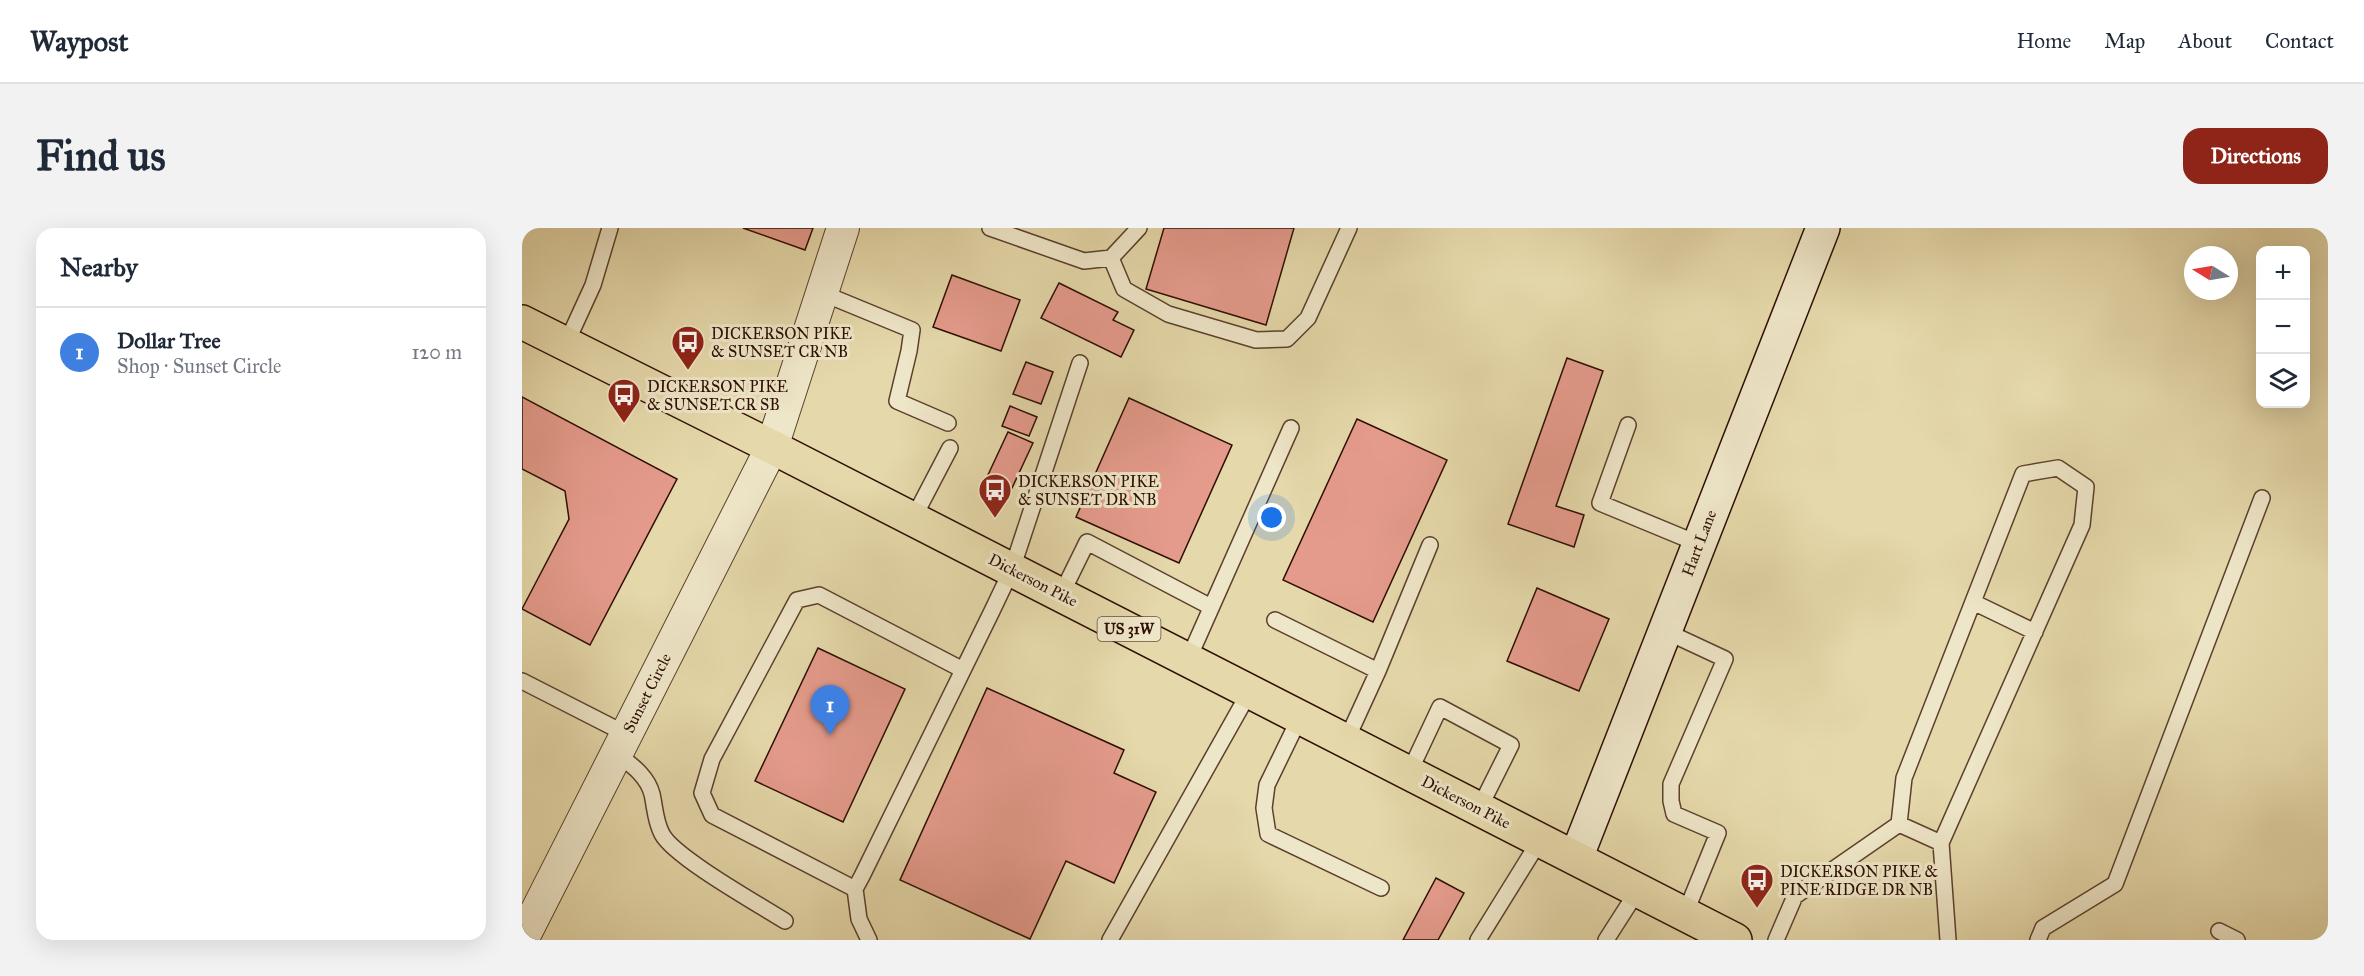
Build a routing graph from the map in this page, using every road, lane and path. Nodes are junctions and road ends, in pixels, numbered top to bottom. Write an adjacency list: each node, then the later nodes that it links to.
1 (610, 228): 10 (lane)
2 (843, 228): 8 (street, Sunset Circle)
3 (990, 228): 7 (lane)
4 (1139, 228): 7 (lane)
5 (1349, 228): 7 (lane)
6 (1823, 228): 19 (main road, Hart Lane)
7 (1111, 258)
8 (822, 293): 12 (lane); 15 (street, Sunset Circle)
9 (522, 322): 10 (main road, Dickerson Pike / US 31W)
10 (566, 344): 15 (main road, Dickerson Pike / US 31W)
11 (1080, 363): 21 (lane)
12 (948, 423)
13 (1629, 425): 19 (lane)
14 (1290, 428): 24 (lane)
15 (772, 447): 18 (main road, Dickerson Pike / US 31W); 35 (street, Sunset Circle)
16 (950, 448): 18 (lane)
17 (2262, 498): 56 (lane)
18 (913, 519): 21 (main road, Dickerson Pike / US 31W)
19 (1699, 544): 26 (main road, Hart Lane)
20 (1430, 545): 30 (lane)
21 (1012, 569): 22 (main road, Dickerson Pike / US 31W); 29 (lane)
22 (1061, 595): 24 (lane); 28 (main road, Dickerson Pike / US 31W)
23 (1973, 602): 27 (lane); 27 (lane); 38 (lane)
24 (1211, 607): 28 (lane)
25 (1275, 620): 30 (lane)
26 (1665, 631): 41 (main road, Hart Lane); 45 (lane)
27 (2035, 632): 40 (lane)
28 (1188, 660): 32 (main road, Dickerson Pike / US 31W)
29 (963, 670): 43 (lane); 43 (lane)
30 (1378, 671): 34 (lane)
31 (522, 681): 35 (lane)
32 (1250, 691): 33 (main road, Dickerson Pike / US 31W); 50 (lane)
33 (1300, 717): 34 (main road, Dickerson Pike / US 31W); 42 (lane)
34 (1346, 741): 36 (main road, Dickerson Pike / US 31W)
35 (621, 743): 46 (lane); 48 (street, Sunset Circle)
36 (1409, 772): 37 (main road, Dickerson Pike / US 31W); 37 (lane)
37 (1479, 809): 39 (main road, Dickerson Pike / US 31W)
38 (1899, 824): 40 (lane); 54 (lane)
39 (1540, 840): 41 (main road, Dickerson Pike / US 31W); 51 (lane)
40 (1941, 843): 55 (lane)
41 (1576, 858): 44 (main road, Dickerson Pike / US 31W)
42 (1381, 888)
43 (855, 889): 49 (lane)
44 (1638, 890): 45 (main road, Dickerson Pike / US 31W); 52 (lane)
45 (1685, 915): 53 (main road, Dickerson Pike / US 31W)
46 (785, 921)
47 (2219, 931): 57 (lane)
48 (522, 940)
49 (869, 940)
50 (1110, 940)
51 (1478, 940)
52 (1606, 940)
53 (1735, 940)
54 (1776, 940)
55 (1947, 940)
56 (2038, 940)
57 (2237, 940)

